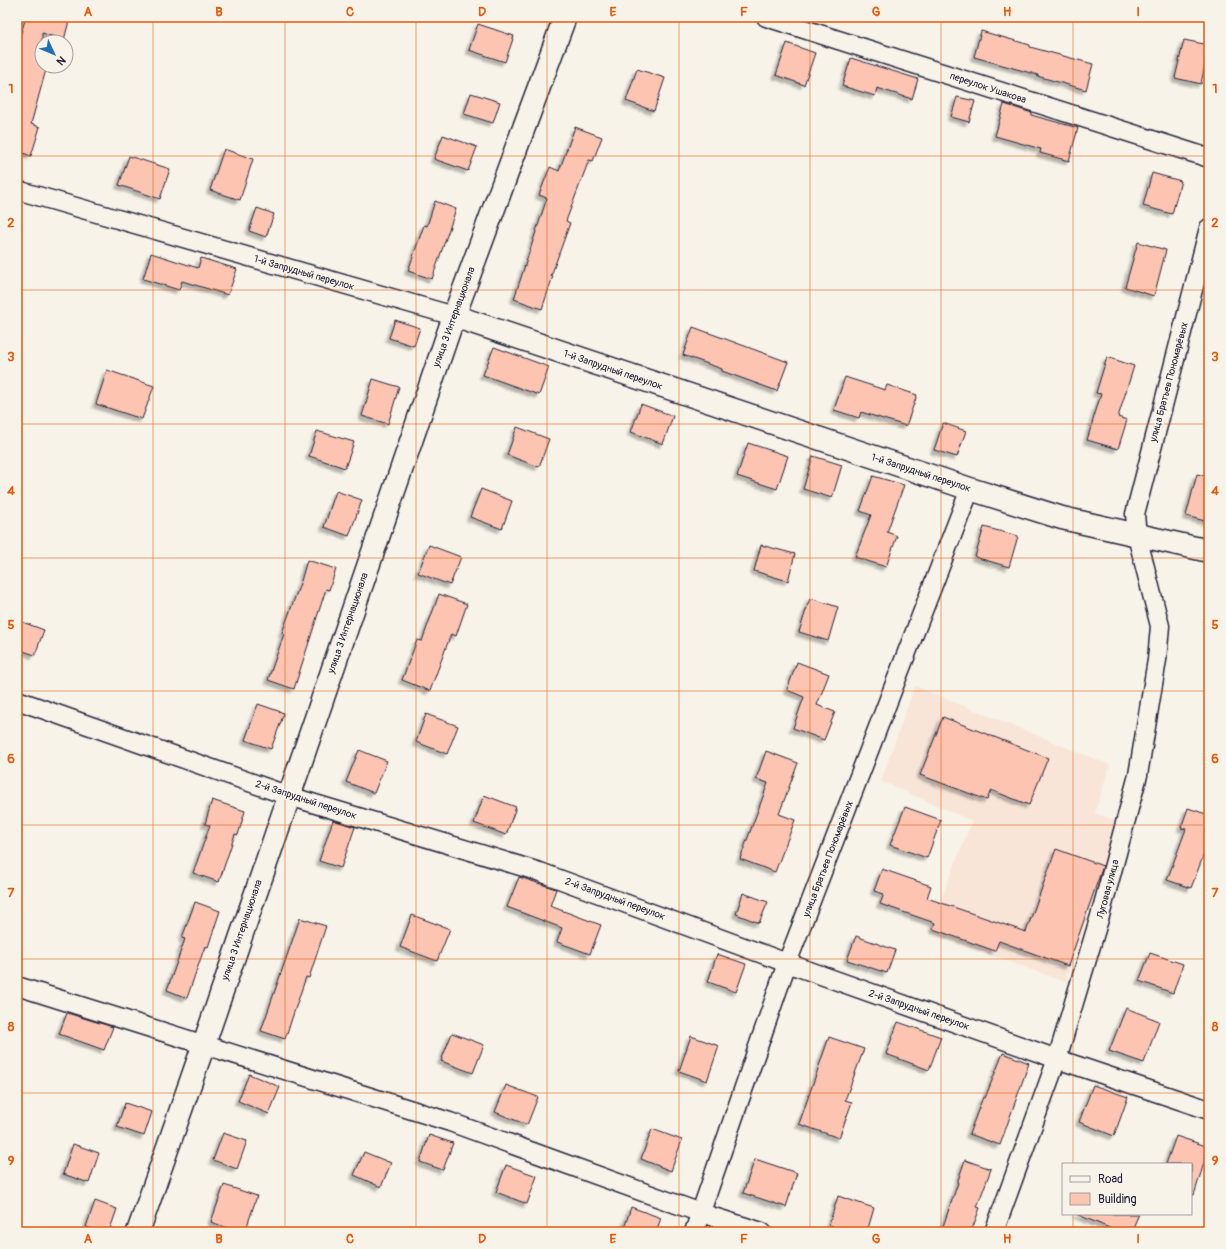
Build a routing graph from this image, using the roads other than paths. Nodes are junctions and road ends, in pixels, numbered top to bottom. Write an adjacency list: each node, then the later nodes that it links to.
1 (565, 17): 6 (street, улица 3 Интернационала)
2 (766, 17): 3 (street, переулок Ушакова)
3 (1209, 158)
4 (17, 190): 6 (street, 1-й Запрудный переулок)
5 (1209, 228): 8 (street, улица Братьев Пономарёвых)
6 (454, 316): 7 (street, 1-й Запрудный переулок); 11 (street, улица 3 Интернационала)
7 (970, 489): 8 (street, 1-й Запрудный переулок); 12 (street, улица Братьев Пономарёвых)
8 (1138, 536): 9 (street, 1-й Запрудный переулок); 15 (street, Луговая улица)
9 (1209, 551)
10 (17, 700): 11 (street, 2-й Запрудный переулок)
11 (288, 796): 12 (street, 2-й Запрудный переулок); 14 (street, улица 3 Интернационала)
12 (788, 963): 15 (street, 2-й Запрудный переулок); 17 (street, улица Братьев Пономарёвых)
13 (17, 986): 14 (street)
14 (204, 1044): 17 (street); 18 (street, улица 3 Интернационала)
15 (1057, 1059): 16 (street, 2-й Запрудный переулок); 21 (street, Луговая улица)
16 (1209, 1110)
17 (701, 1213): 19 (street, улица Братьев Пономарёвых); 20 (street)
18 (138, 1232)
19 (694, 1232)
20 (762, 1232)
21 (994, 1232)

